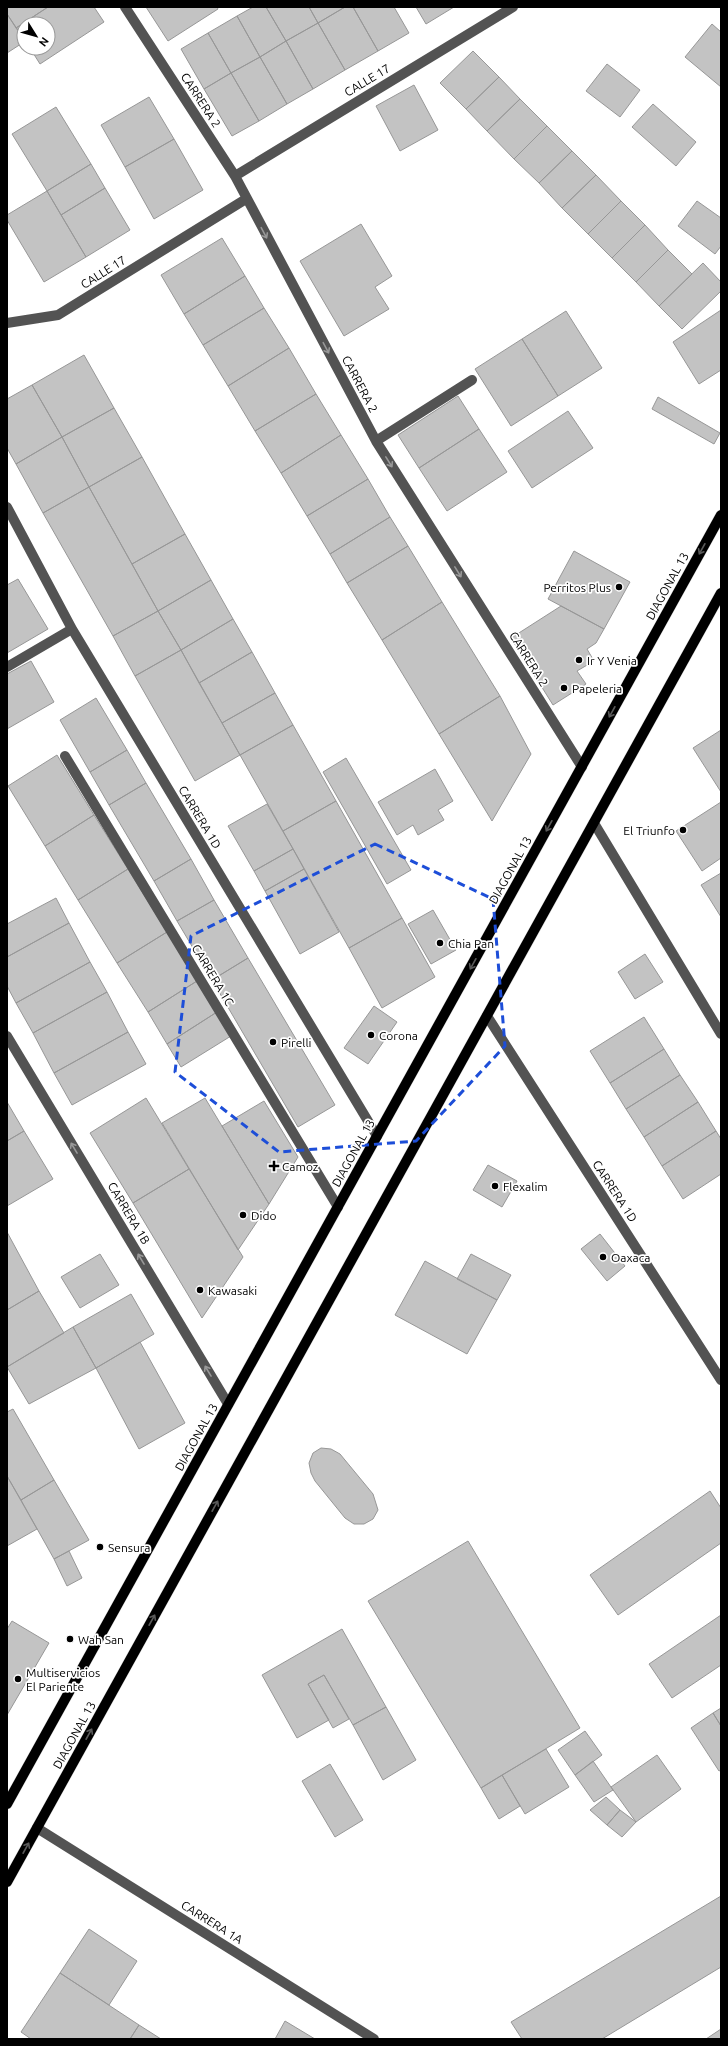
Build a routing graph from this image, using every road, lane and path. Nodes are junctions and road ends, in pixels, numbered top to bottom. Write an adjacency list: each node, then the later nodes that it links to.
1 (125, 7): 3 (street, CARRERA 2)
2 (513, 7): 3 (street, CALLE 17)
3 (235, 176): 4 (street, CARRERA 2)
4 (246, 199): 5 (street, CALLE 17); 7 (street, CARRERA 2, one-way to 7)
5 (7, 323)
6 (472, 380): 7 (street)
7 (376, 441): 14 (street, CARRERA 2, one-way to 14)
8 (7, 507): 11 (street, CARRERA 1D)
9 (721, 515): 14 (main road, DIAGONAL 13, one-way to 14)
10 (721, 594): 15 (main road, DIAGONAL 13)
11 (72, 629): 12 (street); 19 (street, CARRERA 1D)
12 (7, 667)
13 (66, 756): 20 (street, CARRERA 1C)
14 (582, 766): 19 (main road, DIAGONAL 13, one-way to 19)
15 (594, 823): 16 (main road, DIAGONAL 13); 17 (street)
16 (487, 1016): 21 (street, CARRERA 1D); 24 (main road, DIAGONAL 13, one-way to 16)
17 (721, 1034)
18 (7, 1036): 22 (street, CARRERA 1B, one-way to 18)
19 (377, 1136): 20 (main road, DIAGONAL 13)
20 (338, 1207): 22 (main road, DIAGONAL 13)
21 (721, 1380)
22 (228, 1404): 23 (main road, DIAGONAL 13)
23 (7, 1804)
24 (37, 1828): 25 (main road, DIAGONAL 13, one-way to 24); 26 (street, CARRERA 1A)
25 (7, 1882)
26 (374, 2039)

